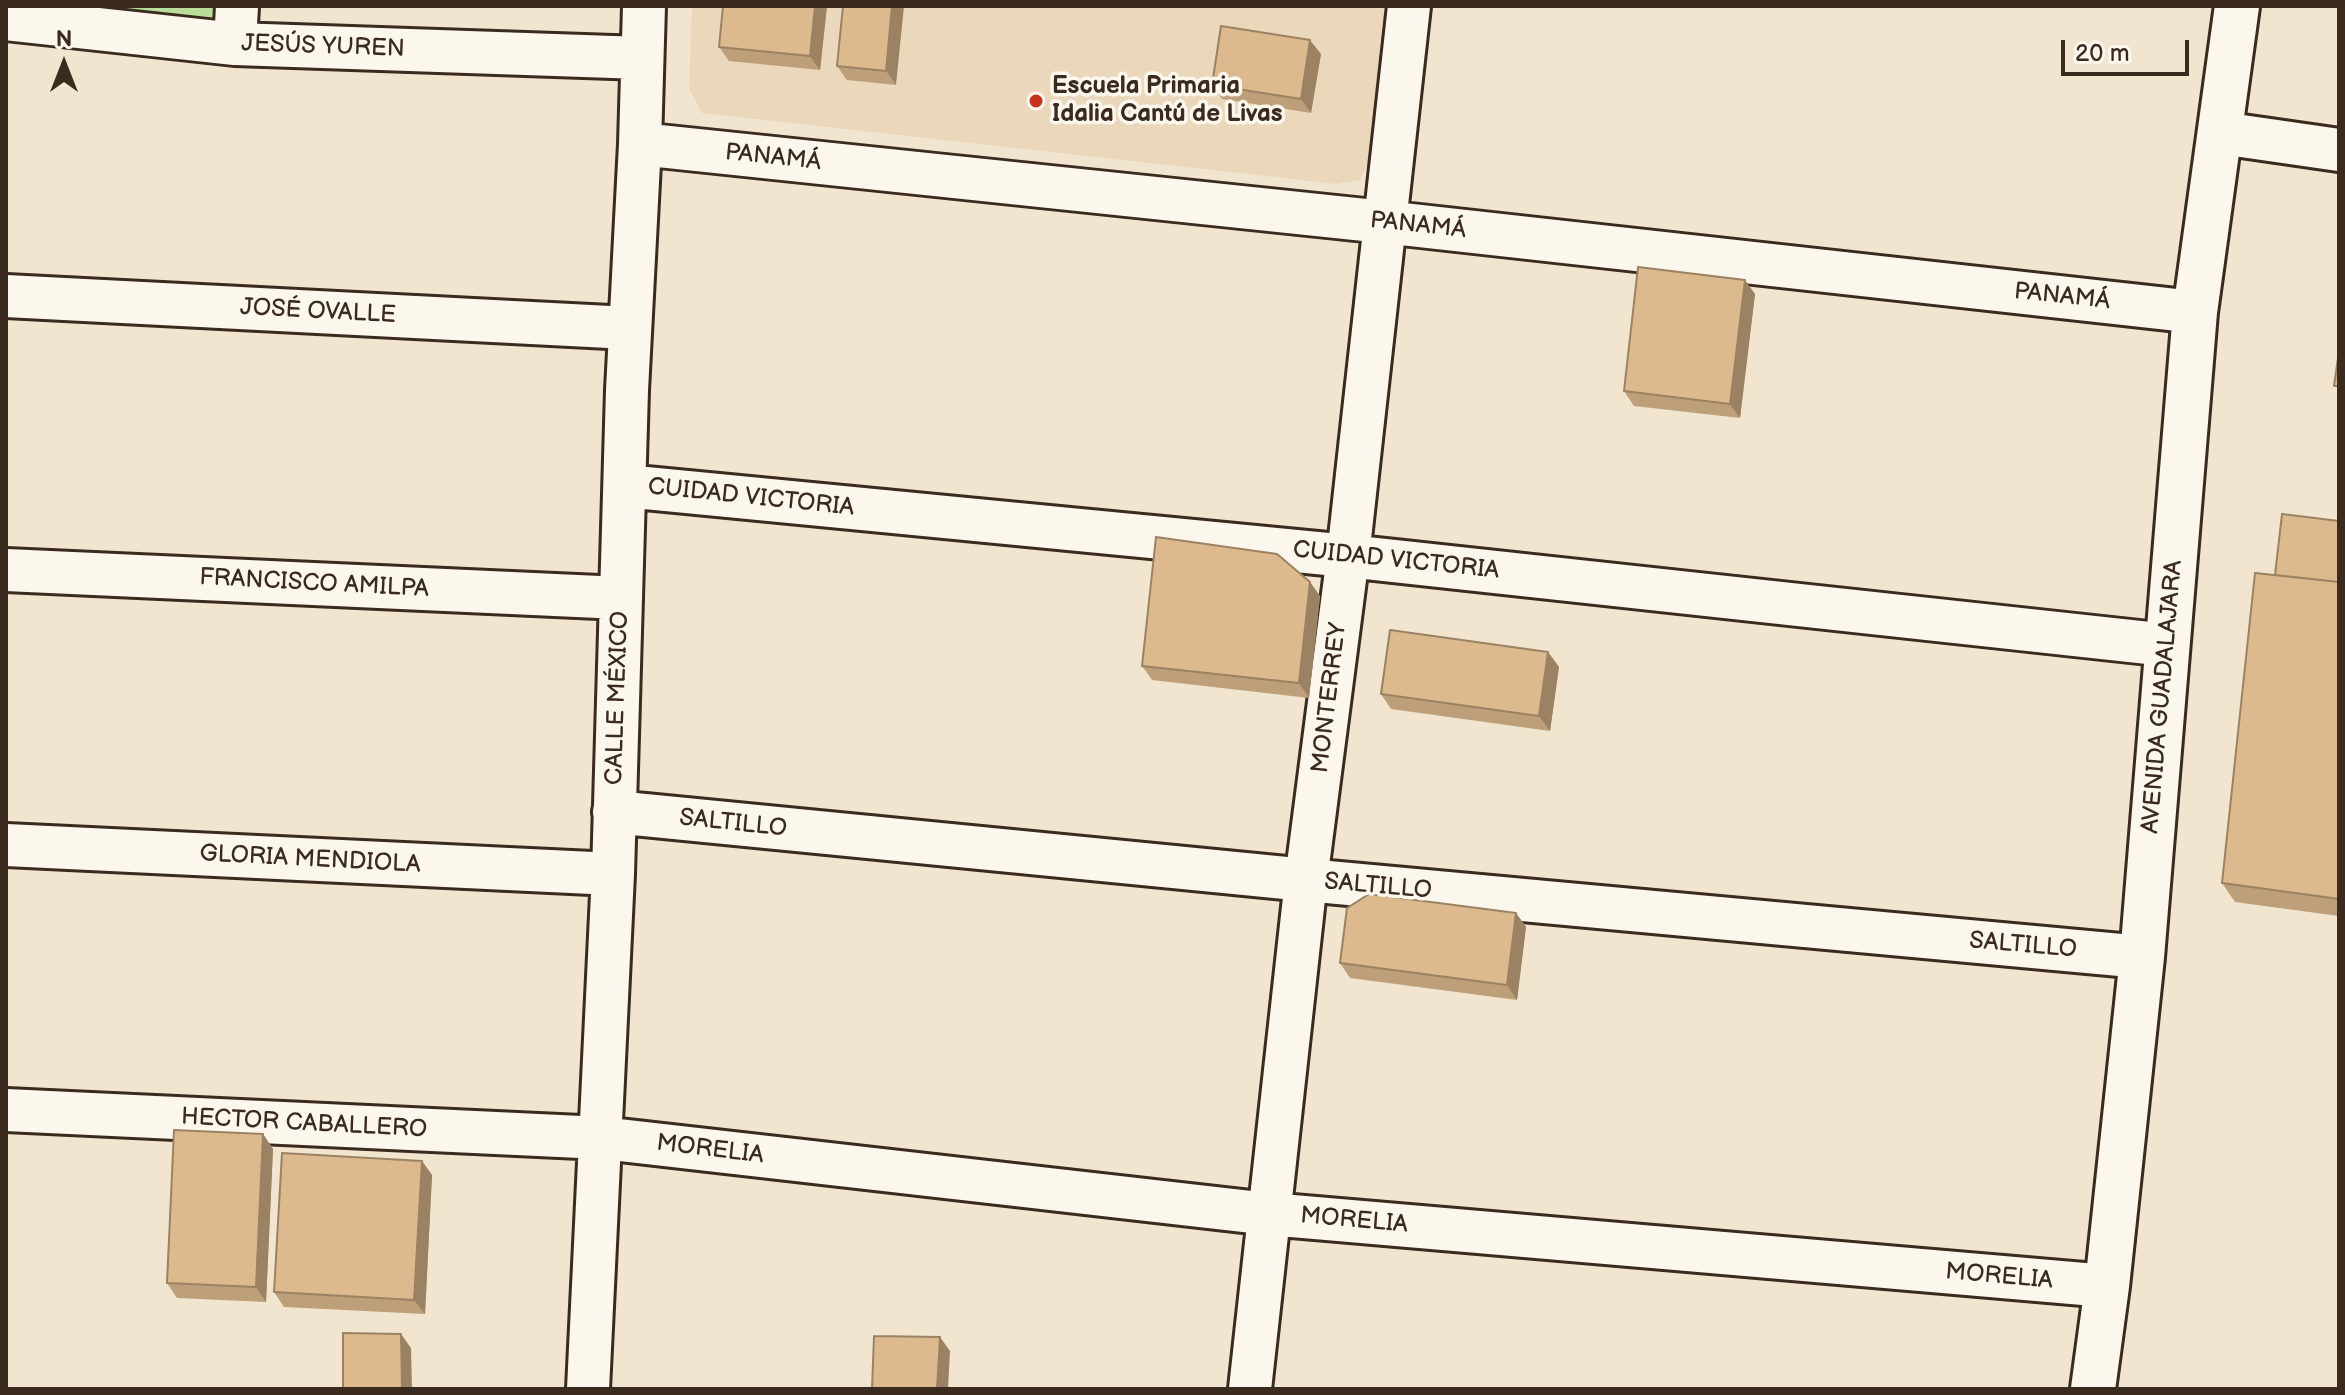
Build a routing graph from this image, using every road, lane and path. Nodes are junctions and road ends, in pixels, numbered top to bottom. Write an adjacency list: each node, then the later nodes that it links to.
1 (644, 6): 6 (street, CALLE MÉXICO)
2 (1409, 6): 10 (street, MONTERREY)
3 (2237, 6): 7 (main road, AVENIDA GUADALAJARA)
4 (6, 19): 5 (street, JESÚS YUREN)
5 (236, 25): 6 (street, JESÚS YUREN)
6 (642, 58): 8 (street, CALLE MÉXICO)
7 (2221, 133): 9 (street); 12 (main road, AVENIDA GUADALAJARA)
8 (640, 144): 10 (street, PANAMÁ); 13 (street, CALLE MÉXICO)
9 (2339, 150)
10 (1384, 222): 12 (street, PANAMÁ); 15 (street, MONTERREY)
11 (6, 296): 13 (street, JOSÉ OVALLE)
12 (2195, 312): 18 (main road, AVENIDA GUADALAJARA)
13 (629, 328): 14 (street, CALLE MÉXICO)
14 (625, 486): 15 (street, CUIDAD VICTORIA); 17 (street, CALLE MÉXICO)
15 (1348, 556): 18 (street, CUIDAD VICTORIA); 22 (street, MONTERREY)
16 (6, 570): 17 (street, FRANCISCO AMILPA)
17 (621, 598): 19 (street, CALLE MÉXICO)
18 (2167, 645): 23 (main road, AVENIDA GUADALAJARA)
19 (614, 812): 21 (street, CALLE MÉXICO); 22 (street, SALTILLO)
20 (6, 845): 21 (street, GLORIA MENDIOLA)
21 (613, 874): 25 (street, CALLE MÉXICO)
22 (1306, 880): 23 (street, SALTILLO); 26 (street, MONTERREY)
23 (2142, 957): 27 (main road, AVENIDA GUADALAJARA)
24 (6, 1110): 25 (street, HECTOR CABALLERO)
25 (602, 1138): 26 (street, MORELIA); 28 (street, CALLE MÉXICO)
26 (1269, 1214): 27 (street, MORELIA); 29 (street, MONTERREY)
27 (2107, 1286): 30 (main road, AVENIDA GUADALAJARA)
28 (588, 1389)
29 (1250, 1389)
30 (2093, 1389)

